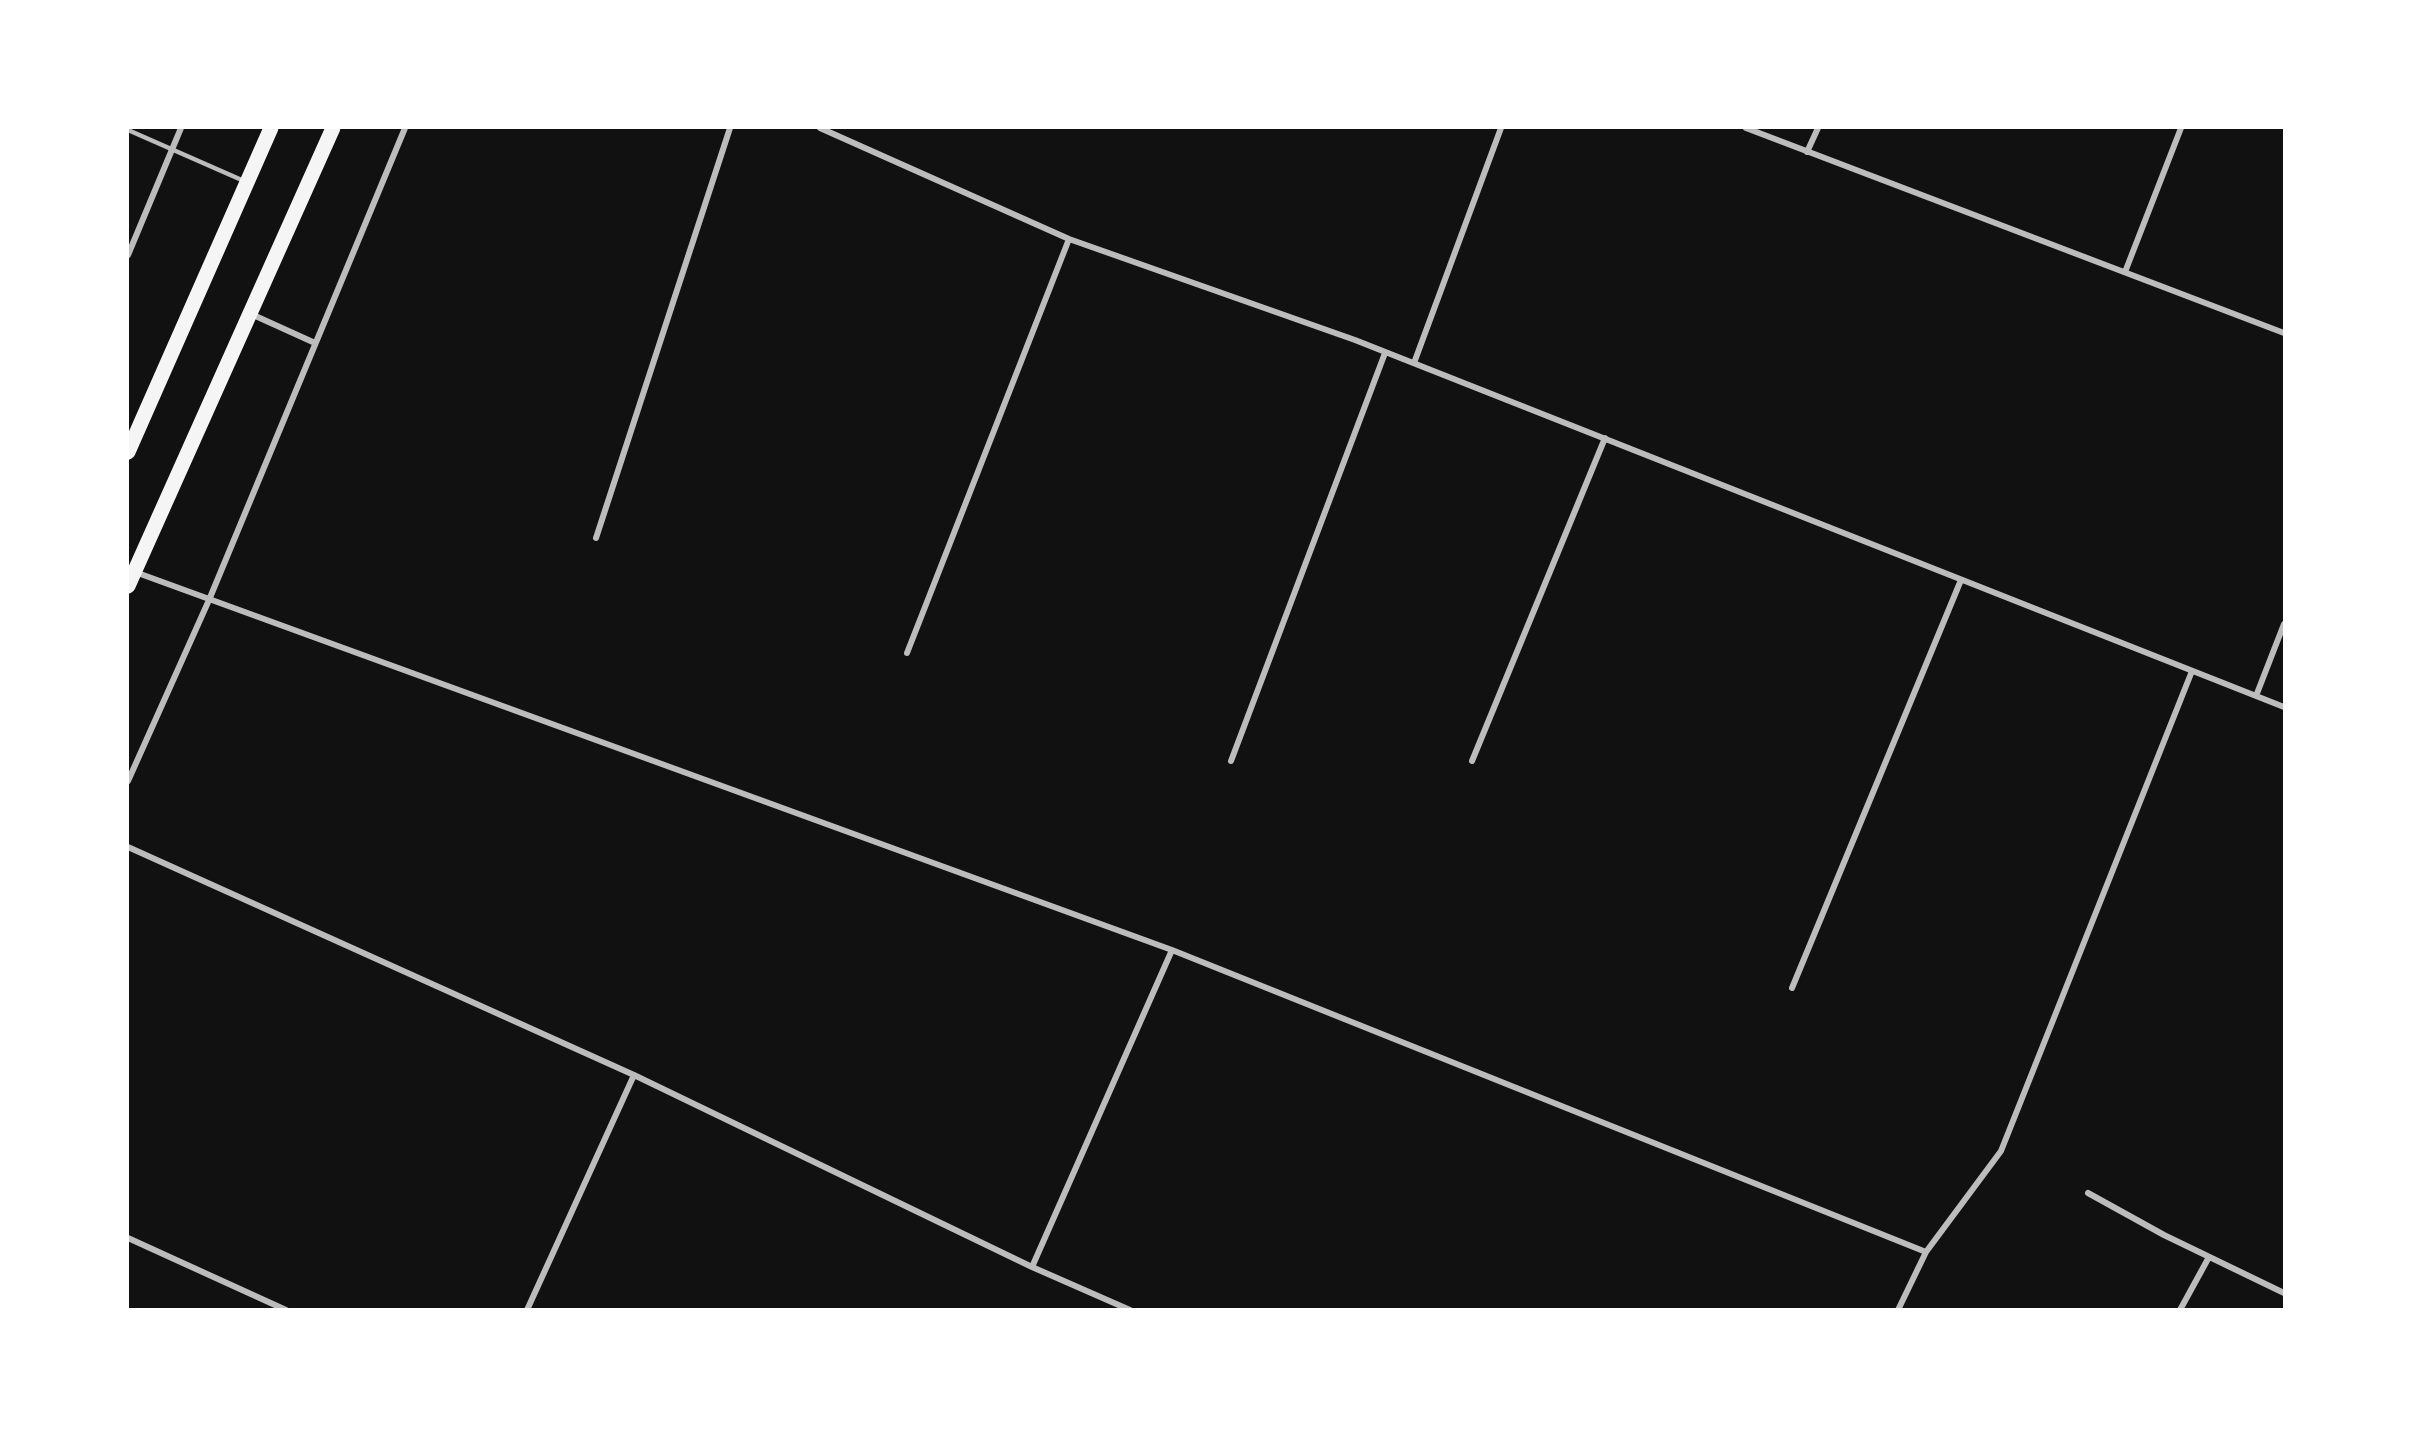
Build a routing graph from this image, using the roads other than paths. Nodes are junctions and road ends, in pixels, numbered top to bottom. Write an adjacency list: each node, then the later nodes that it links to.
1 (181, 128): 12 (street)
2 (271, 128): 14 (main road)
3 (333, 128): 18 (main road)
4 (405, 128): 20 (street)
5 (730, 128): 25 (street)
6 (820, 128): 15 (street)
7 (1501, 128): 22 (street)
8 (1746, 128): 13 (street)
9 (1818, 128): 13 (street)
10 (2181, 128): 17 (street)
11 (128, 130): 12 (lane)
12 (172, 149): 14 (lane); 16 (street)
13 (1808, 152): 17 (street)
14 (247, 182): 24 (main road)
15 (1069, 239): 21 (street); 31 (street)
16 (128, 255)
17 (2125, 272): 19 (street)
18 (251, 314): 20 (street); 26 (main road)
19 (2284, 333)
20 (315, 343): 29 (street)
21 (1385, 352): 22 (street); 35 (street)
22 (1413, 363): 23 (street)
23 (1605, 438): 27 (street); 36 (street)
24 (128, 452)
25 (596, 538)
26 (134, 571): 28 (main road); 29 (street)
27 (1961, 580): 32 (street); 40 (street)
28 (128, 586)
29 (208, 600): 37 (street); 39 (street)
30 (2284, 624): 33 (street)
31 (907, 653)
32 (2192, 671): 33 (street); 44 (street)
33 (2256, 696): 34 (street)
34 (2284, 707)
35 (1231, 761)
36 (1472, 761)
37 (128, 781)
38 (128, 847): 41 (street)
39 (1172, 950): 44 (street); 46 (street)
40 (1792, 987)
41 (634, 1075): 46 (street); 49 (street)
42 (2088, 1193): 45 (street)
43 (128, 1238): 48 (street)
44 (1926, 1252): 51 (street)
45 (2209, 1257): 47 (street); 52 (street)
46 (1032, 1267): 50 (street)
47 (2284, 1293)
48 (283, 1309)
49 (527, 1310)
50 (1130, 1310)
51 (1898, 1310)
52 (2180, 1310)

